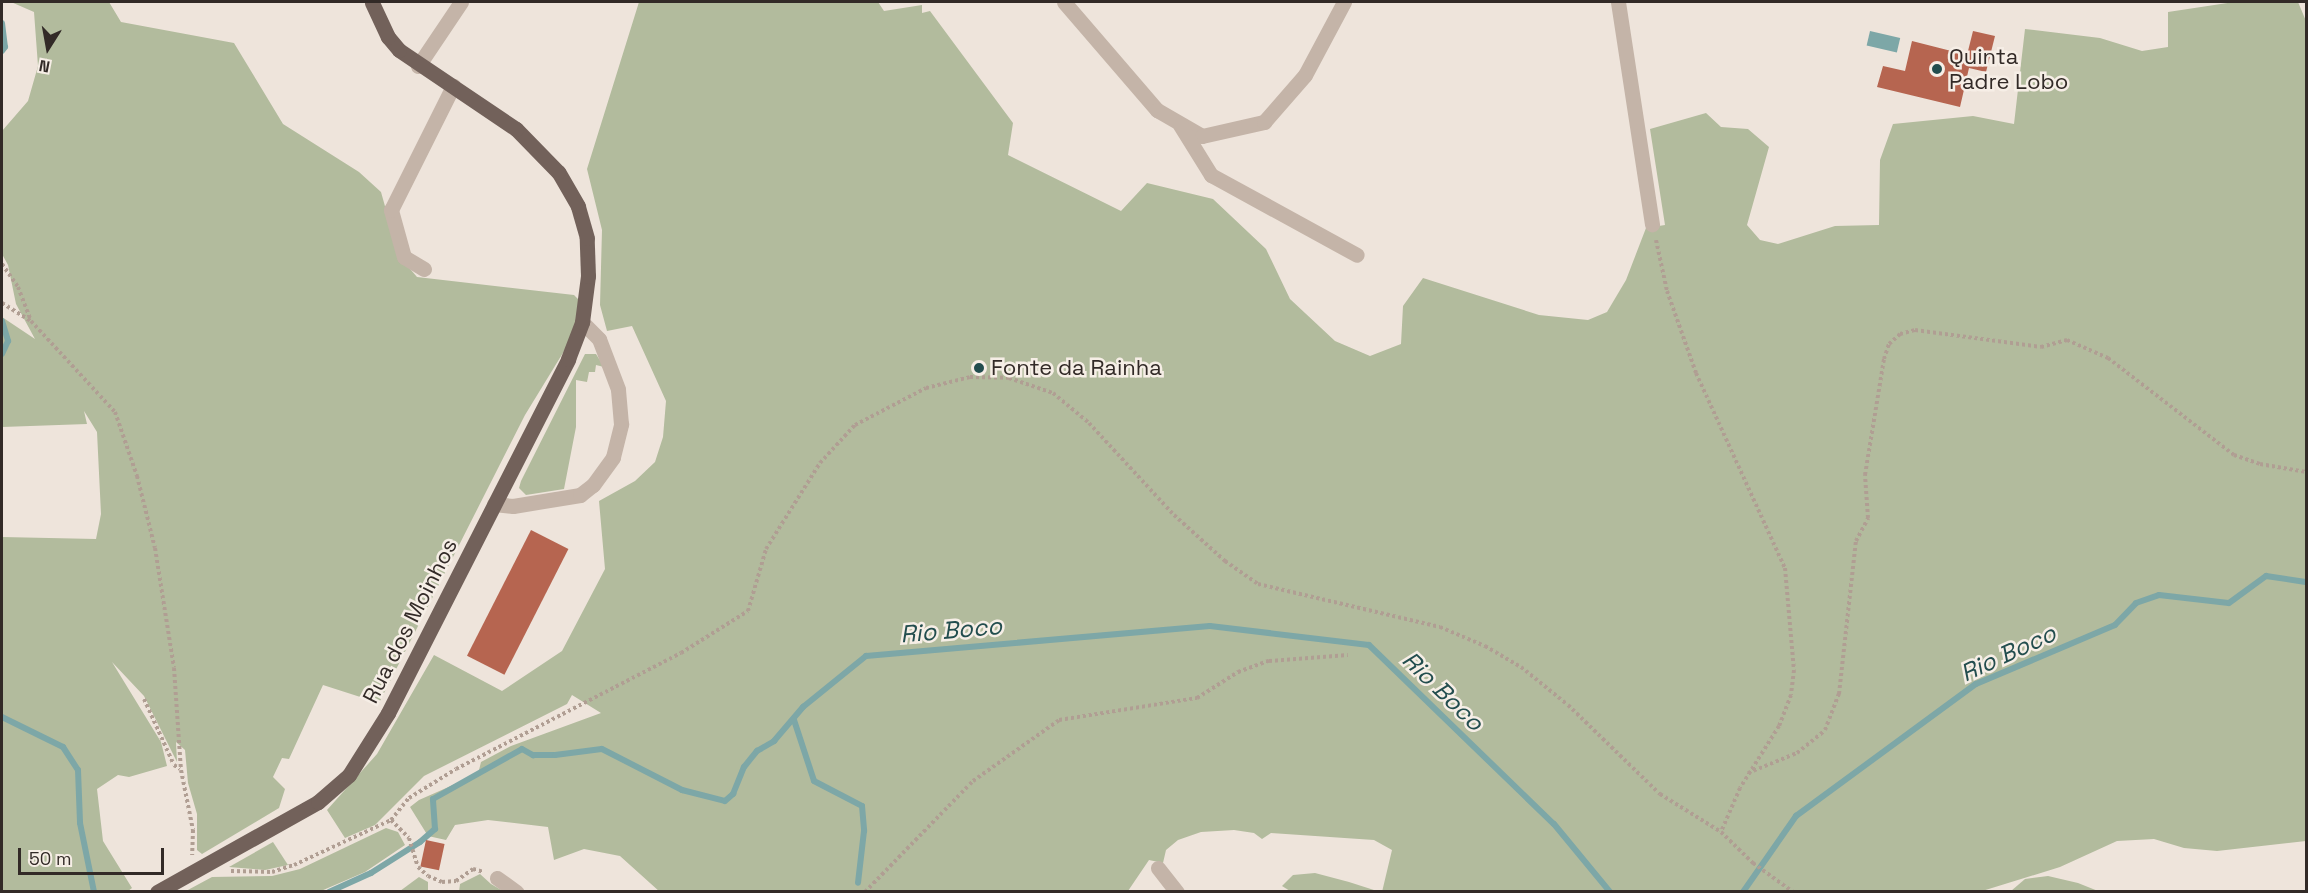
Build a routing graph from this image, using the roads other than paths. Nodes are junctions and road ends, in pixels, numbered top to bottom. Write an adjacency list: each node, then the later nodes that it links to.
1 (372, 2): 6 (main road, Rua dos Moinhos)
2 (461, 2): 6 (street)
3 (1064, 2): 8 (street)
4 (1344, 2): 8 (street)
5 (1618, 2): 9 (street)
6 (418, 66): 7 (main road, Rua dos Moinhos)
7 (453, 86): 11 (street); 12 (main road, Rua dos Moinhos)
8 (1178, 123): 10 (street)
9 (1652, 224)
10 (1358, 255)
11 (424, 269)
12 (582, 322): 13 (main road, Rua dos Moinhos); 13 (street)
13 (494, 504): 16 (main road, Rua dos Moinhos)
14 (1158, 868): 18 (street)
15 (497, 878): 17 (street)
16 (157, 891)
17 (516, 891)
18 (1177, 891)

